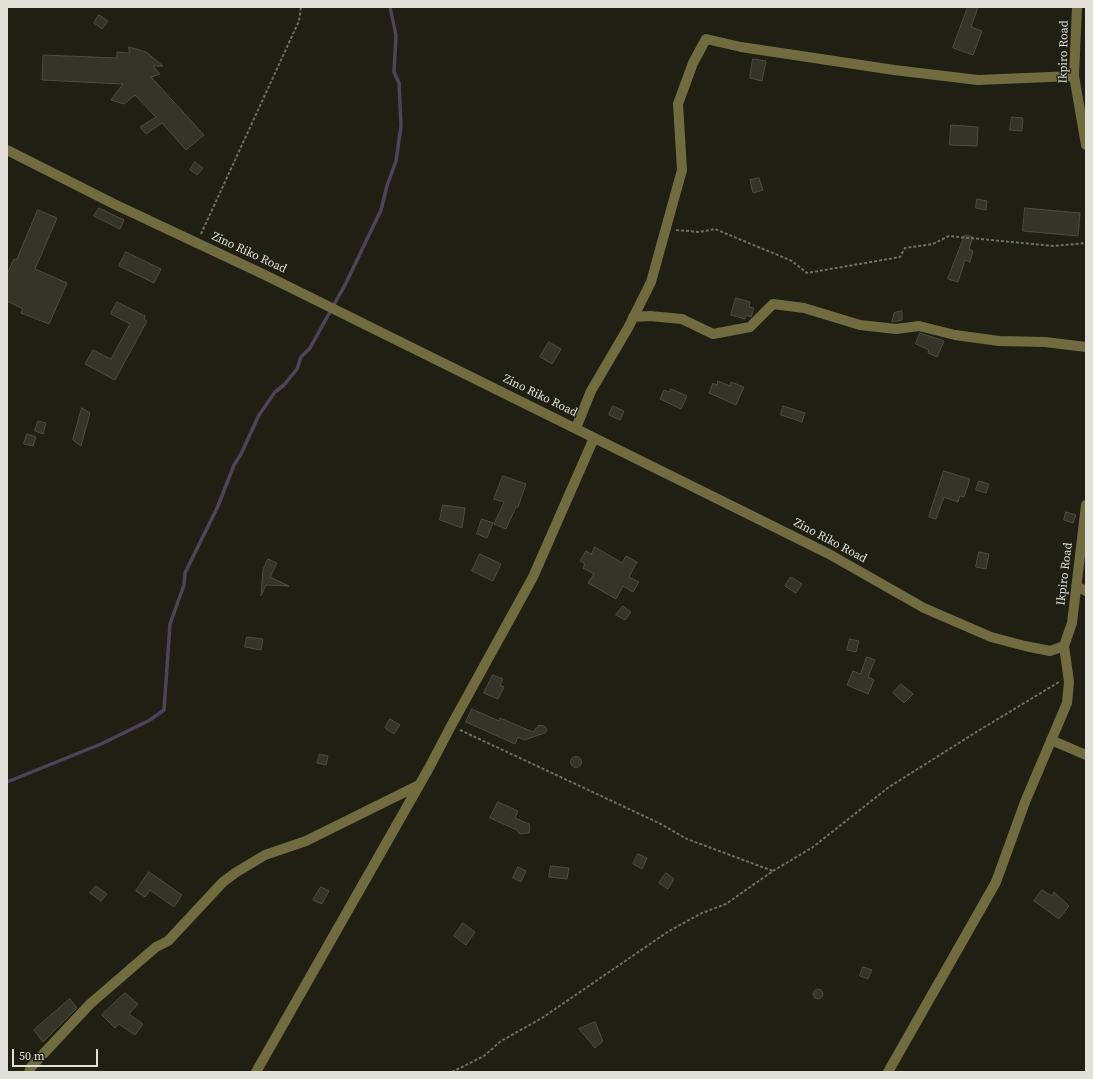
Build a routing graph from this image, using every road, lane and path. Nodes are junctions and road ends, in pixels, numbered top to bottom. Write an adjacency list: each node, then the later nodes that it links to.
1 (301, 7): 8 (path)
2 (1077, 7): 3 (street, Ikpiro Road)
3 (1074, 76): 4 (street, Ikpiro Road); 6 (street)
4 (1086, 145)
5 (7, 150): 8 (street, Zino Riko Road)
6 (667, 227): 7 (path); 9 (street)
7 (1086, 242)
8 (198, 243): 11 (street, Zino Riko Road)
9 (633, 317): 10 (street); 11 (street)
10 (1086, 347)
11 (576, 428): 12 (street, Zino Riko Road)
12 (594, 438): 16 (street, Zino Riko Road); 18 (street)
13 (1086, 505): 14 (street, Ikpiro Road)
14 (1076, 586): 15 (street); 16 (street, Ikpiro Road)
15 (1086, 591)
16 (1064, 646): 17 (street)
17 (1069, 682): 19 (street); 22 (path)
18 (451, 726): 21 (street); 22 (path)
19 (1051, 740): 20 (street); 26 (street)
20 (1086, 755)
21 (419, 785): 23 (street); 24 (street)
22 (773, 871): 25 (path)
23 (29, 1072)
24 (256, 1072)
25 (452, 1072)
26 (888, 1072)

